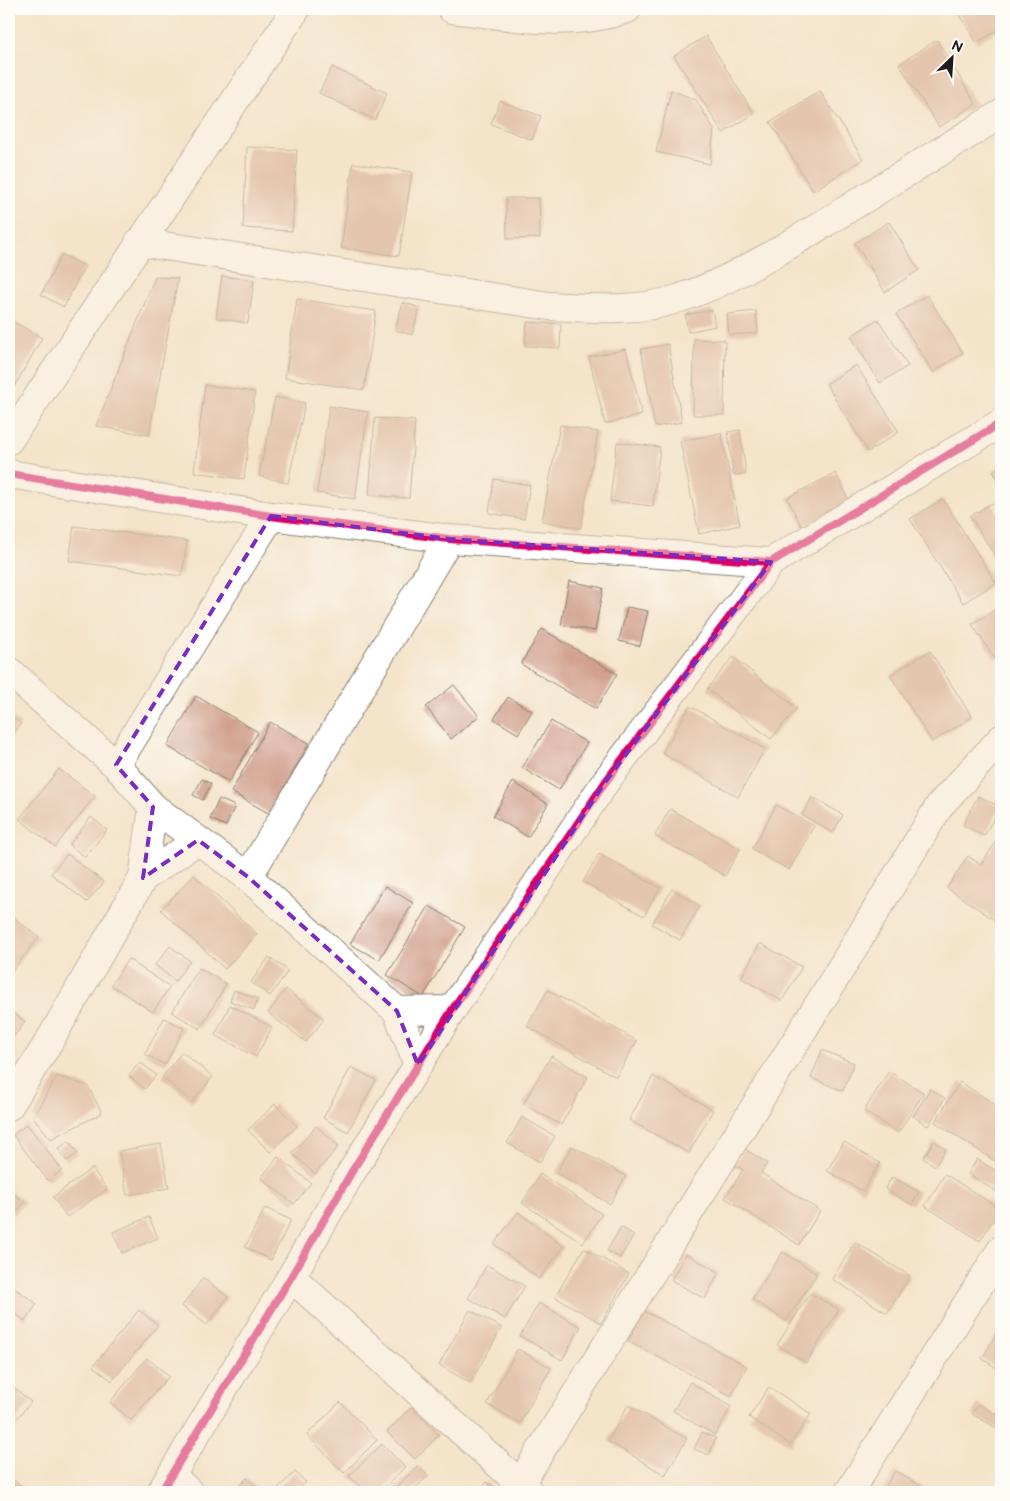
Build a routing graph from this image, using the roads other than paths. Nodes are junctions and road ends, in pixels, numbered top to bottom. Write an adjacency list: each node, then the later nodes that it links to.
1 (296, 9): 5 (street)
2 (452, 9): 3 (street)
3 (627, 9)
4 (1001, 114): 5 (street)
5 (139, 242): 7 (street)
6 (1001, 423): 11 (street)
7 (9, 440)
8 (13, 479): 9 (street)
9 (271, 516): 10 (street); 14 (street)
10 (450, 539): 11 (street); 17 (street)
11 (771, 562): 19 (street)
12 (9, 671): 14 (street)
13 (1001, 739): 26 (street)
14 (116, 766): 15 (street)
15 (153, 806): 16 (street); 18 (street)
16 (198, 840): 17 (street); 18 (street)
17 (248, 877): 20 (street)
18 (142, 878): 22 (street)
19 (452, 1010): 20 (street); 21 (street)
20 (396, 1011): 21 (street)
21 (418, 1065): 24 (street)
22 (9, 1106)
23 (1001, 1250): 27 (street)
24 (291, 1277): 25 (street); 26 (street)
25 (174, 1487)
26 (524, 1488)
27 (849, 1492)

